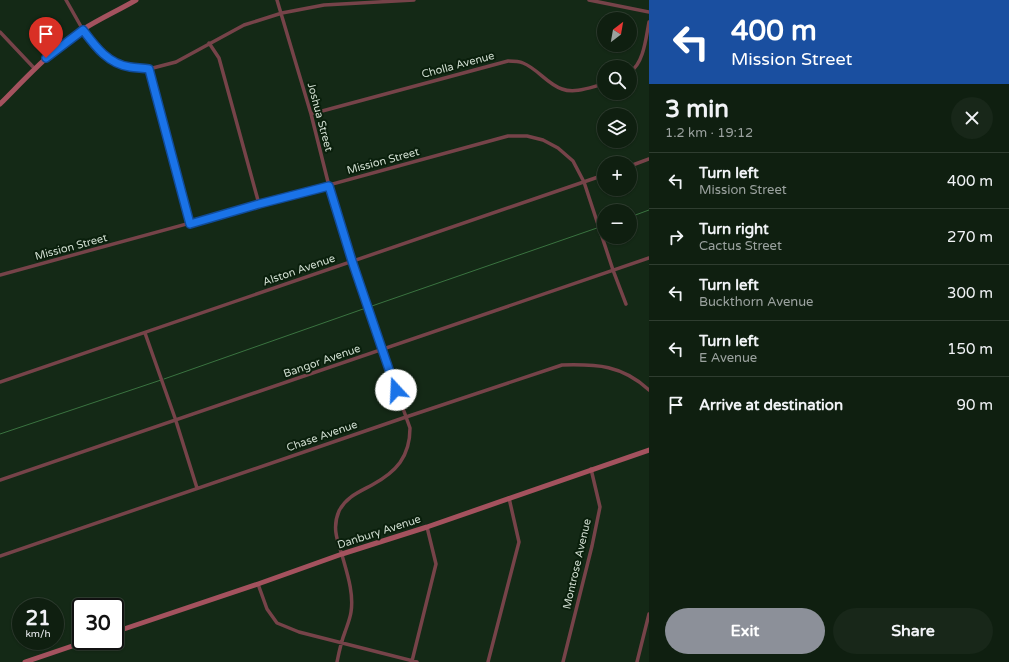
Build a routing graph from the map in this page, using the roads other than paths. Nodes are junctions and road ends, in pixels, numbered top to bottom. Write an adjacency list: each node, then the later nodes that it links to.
1 (66, 0): 10 (street)
2 (136, 0): 10 (street)
3 (277, 0): 8 (street, Joshua Street)
4 (414, 0): 6 (street)
5 (589, 0): 7 (street)
6 (370, 2): 8 (street)
7 (649, 12)
8 (282, 13): 12 (street); 18 (street, Joshua Street)
9 (649, 22): 13 (street)
10 (83, 30): 14 (street); 15 (street)
11 (0, 32): 14 (street)
12 (209, 43): 15 (street); 24 (street)
13 (637, 64)
14 (35, 69): 17 (street)
15 (149, 69): 25 (street)
16 (597, 86): 18 (street, Cholla Avenue)
17 (0, 104)
18 (311, 114): 23 (street, Joshua Street)
19 (649, 159): 20 (street)
20 (637, 163)
21 (597, 177): 22 (street, Alston Avenue)
22 (584, 182): 23 (street, Mission Street); 27 (street, Alston Avenue); 28 (street, Mission Street)
23 (329, 186): 24 (street, Mission Street); 27 (street, Joshua Street)
24 (259, 204): 25 (street, Mission Street)
25 (190, 224): 29 (street, Mission Street)
26 (649, 258): 28 (street, Bangor Avenue)
27 (352, 261): 31 (street, Alston Avenue); 32 (street, Joshua Street)
28 (613, 270): 30 (street, Mission Street); 32 (street, Bangor Avenue)
29 (0, 275)
30 (626, 304)
31 (145, 333): 33 (street, Alston Avenue); 36 (street)
32 (382, 350): 35 (street, Joshua Street); 36 (street, Bangor Avenue)
33 (0, 382)
34 (649, 390): 35 (street, Chase Avenue)
35 (406, 417): 40 (street, Chase Avenue); 43 (street, Joshua Street)
36 (175, 421): 39 (street, Bangor Avenue); 40 (street)
37 (649, 450): 38 (street, Danbury Avenue)
38 (591, 469): 41 (street, Danbury Avenue); 55 (street, Montrose Avenue)
39 (0, 480)
40 (197, 488): 44 (street, Chase Avenue)
41 (510, 498): 42 (street, Danbury Avenue); 54 (street)
42 (427, 527): 43 (street, Danbury Avenue); 50 (street)
43 (342, 554): 45 (street, Danbury Avenue); 48 (street, Joshua Street)
44 (0, 556)
45 (258, 584): 47 (street, Danbury Avenue); 48 (street)
46 (649, 614): 56 (street)
47 (124, 629)
48 (341, 643): 50 (street); 52 (street, Joshua Street)
49 (72, 646): 51 (street)
50 (412, 661): 53 (street)
51 (25, 662)
52 (337, 662)
53 (418, 662)
54 (488, 662)
55 (562, 662)
56 (637, 662)

